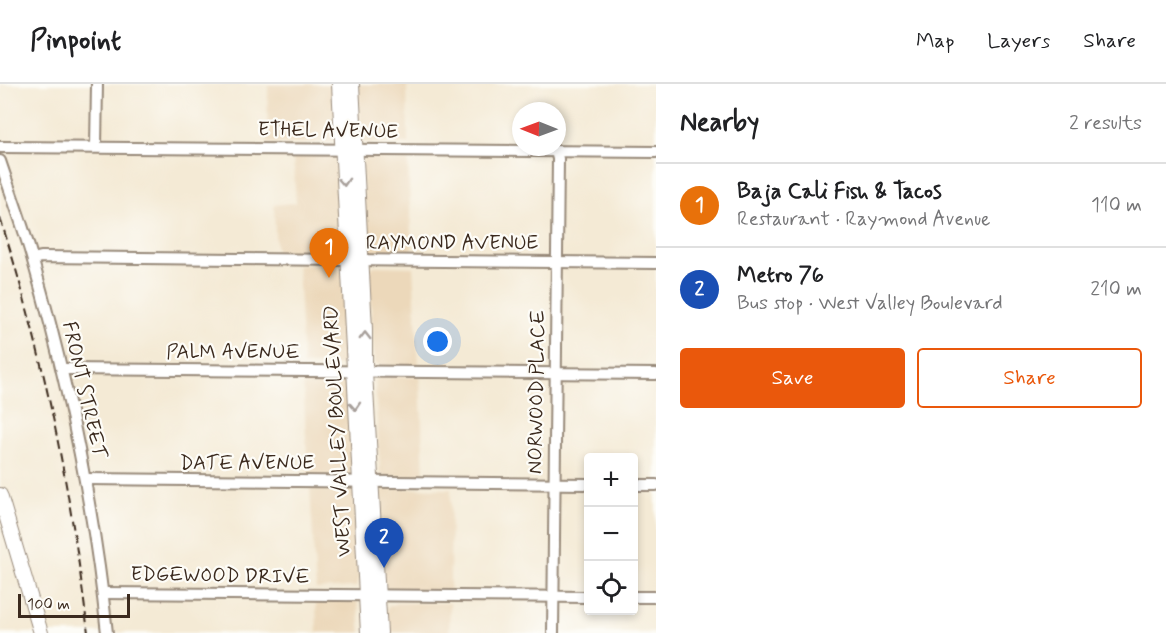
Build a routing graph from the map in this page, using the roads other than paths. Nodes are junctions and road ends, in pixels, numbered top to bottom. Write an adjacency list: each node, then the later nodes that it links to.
1 (97, 84): 5 (street)
2 (339, 84): 6 (main road, WEST VALLEY BOULEVARD)
3 (352, 84): 6 (main road, WEST VALLEY BOULEVARD)
4 (0, 147): 5 (street, ETHEL AVENUE)
5 (96, 147): 6 (street, ETHEL AVENUE)
6 (349, 149): 7 (street, ETHEL AVENUE); 13 (main road, WEST VALLEY BOULEVARD)
7 (512, 151)
8 (566, 151): 9 (street, ETHEL AVENUE)
9 (656, 152)
10 (557, 156): 14 (street, NORWOOD PLACE)
11 (0, 161): 12 (street, FRONT STREET)
12 (33, 259): 13 (street, RAYMOND AVENUE); 16 (street, FRONT STREET)
13 (355, 260): 14 (street, RAYMOND AVENUE); 17 (main road, WEST VALLEY BOULEVARD)
14 (557, 262): 15 (street, RAYMOND AVENUE); 18 (street, NORWOOD PLACE)
15 (656, 263)
16 (62, 369): 17 (street, PALM AVENUE); 20 (street, FRONT STREET)
17 (359, 371): 18 (street, PALM AVENUE); 21 (main road, WEST VALLEY BOULEVARD)
18 (556, 373): 19 (street, PALM AVENUE); 22 (street, NORWOOD PLACE)
19 (656, 374)
20 (86, 479): 21 (street, DATE AVENUE); 28 (street, FRONT STREET)
21 (366, 482): 22 (street, DATE AVENUE); 29 (main road, WEST VALLEY BOULEVARD)
22 (555, 484): 23 (street, DATE AVENUE); 30 (street, NORWOOD PLACE)
23 (584, 484)
24 (638, 484): 25 (street)
25 (656, 485)
26 (0, 495): 27 (main road)
27 (4, 525): 34 (main road)
28 (103, 593): 29 (street, EDGEWOOD DRIVE); 35 (street, FRONT STREET)
29 (372, 595): 30 (street, EDGEWOOD DRIVE); 36 (main road, WEST VALLEY BOULEVARD); 37 (main road, WEST VALLEY BOULEVARD)
30 (553, 597): 31 (street, EDGEWOOD DRIVE); 38 (street, NORWOOD PLACE)
31 (584, 597)
32 (638, 597): 33 (street)
33 (656, 597)
34 (41, 633)
35 (107, 633)
36 (368, 633)
37 (380, 633)
38 (553, 633)

